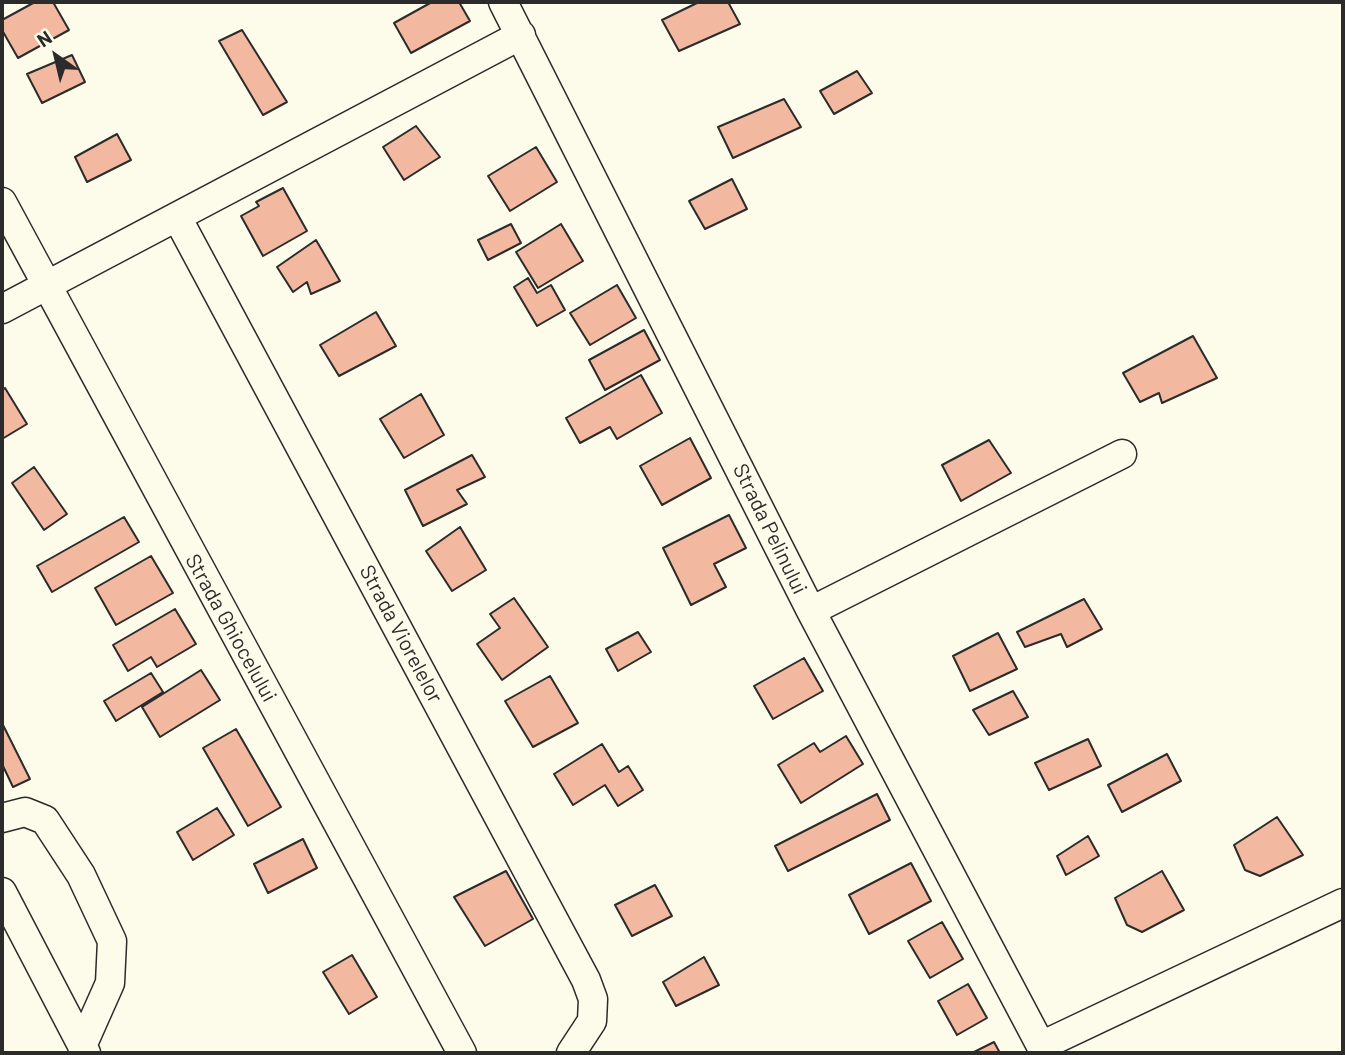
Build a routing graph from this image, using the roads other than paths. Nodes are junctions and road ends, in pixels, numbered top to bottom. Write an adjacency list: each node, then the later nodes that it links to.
1 (503, 2): 2 (street, Strada Pelinului)
2 (521, 35): 4 (street); 8 (street, Strada Pelinului)
3 (2, 202): 5 (street, Strada Ghiocelului)
4 (177, 217): 5 (street); 15 (street, Strada Viorelelor)
5 (46, 285): 6 (street); 14 (street, Strada Ghiocelului)
6 (2, 309)
7 (1122, 454): 8 (street)
8 (811, 611): 13 (street, Strada Pelinului)
9 (2, 818): 12 (street)
10 (2, 892): 12 (street)
11 (1343, 903): 13 (street)
12 (84, 1050)
13 (1042, 1050)
14 (462, 1053)
15 (571, 1053)

